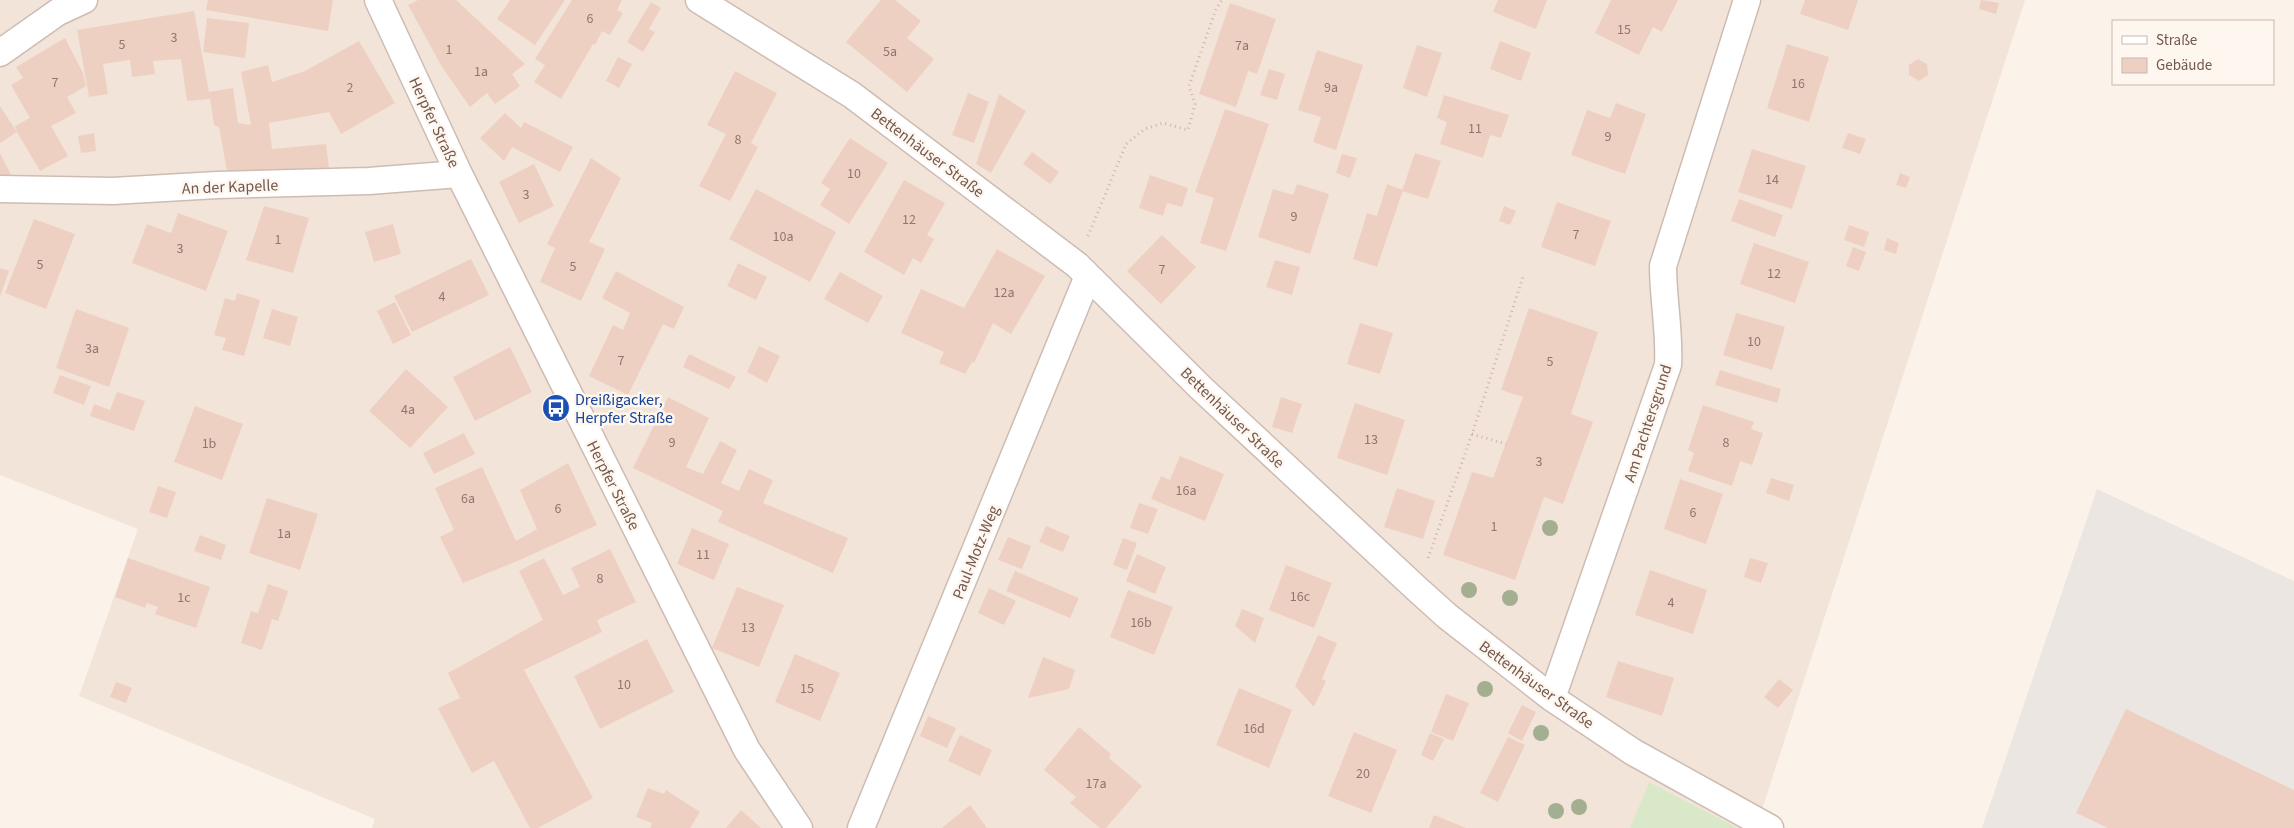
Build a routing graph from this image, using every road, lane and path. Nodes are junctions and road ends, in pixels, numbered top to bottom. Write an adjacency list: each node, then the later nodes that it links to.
1 (84, 0): 6 (street)
2 (378, 0): 7 (street, Herpfer Straße)
3 (699, 0): 9 (street, Bettenhäuser Straße)
4 (1222, 0): 9 (path)
5 (1748, 0): 14 (street, Am Pachtersgrund)
6 (0, 54)
7 (459, 174): 8 (street, An der Kapelle); 15 (street, Herpfer Straße)
8 (0, 189)
9 (1082, 270): 13 (street, Bettenhäuser Straße); 16 (street, Paul-Motz-Weg)
10 (1523, 277): 11 (path)
11 (1472, 434): 12 (path); 13 (path)
12 (1506, 444)
13 (1417, 589): 14 (street, Bettenhäuser Straße)
14 (1552, 698): 17 (street, Bettenhäuser Straße)
15 (799, 828)
16 (861, 828)
17 (1770, 828)

